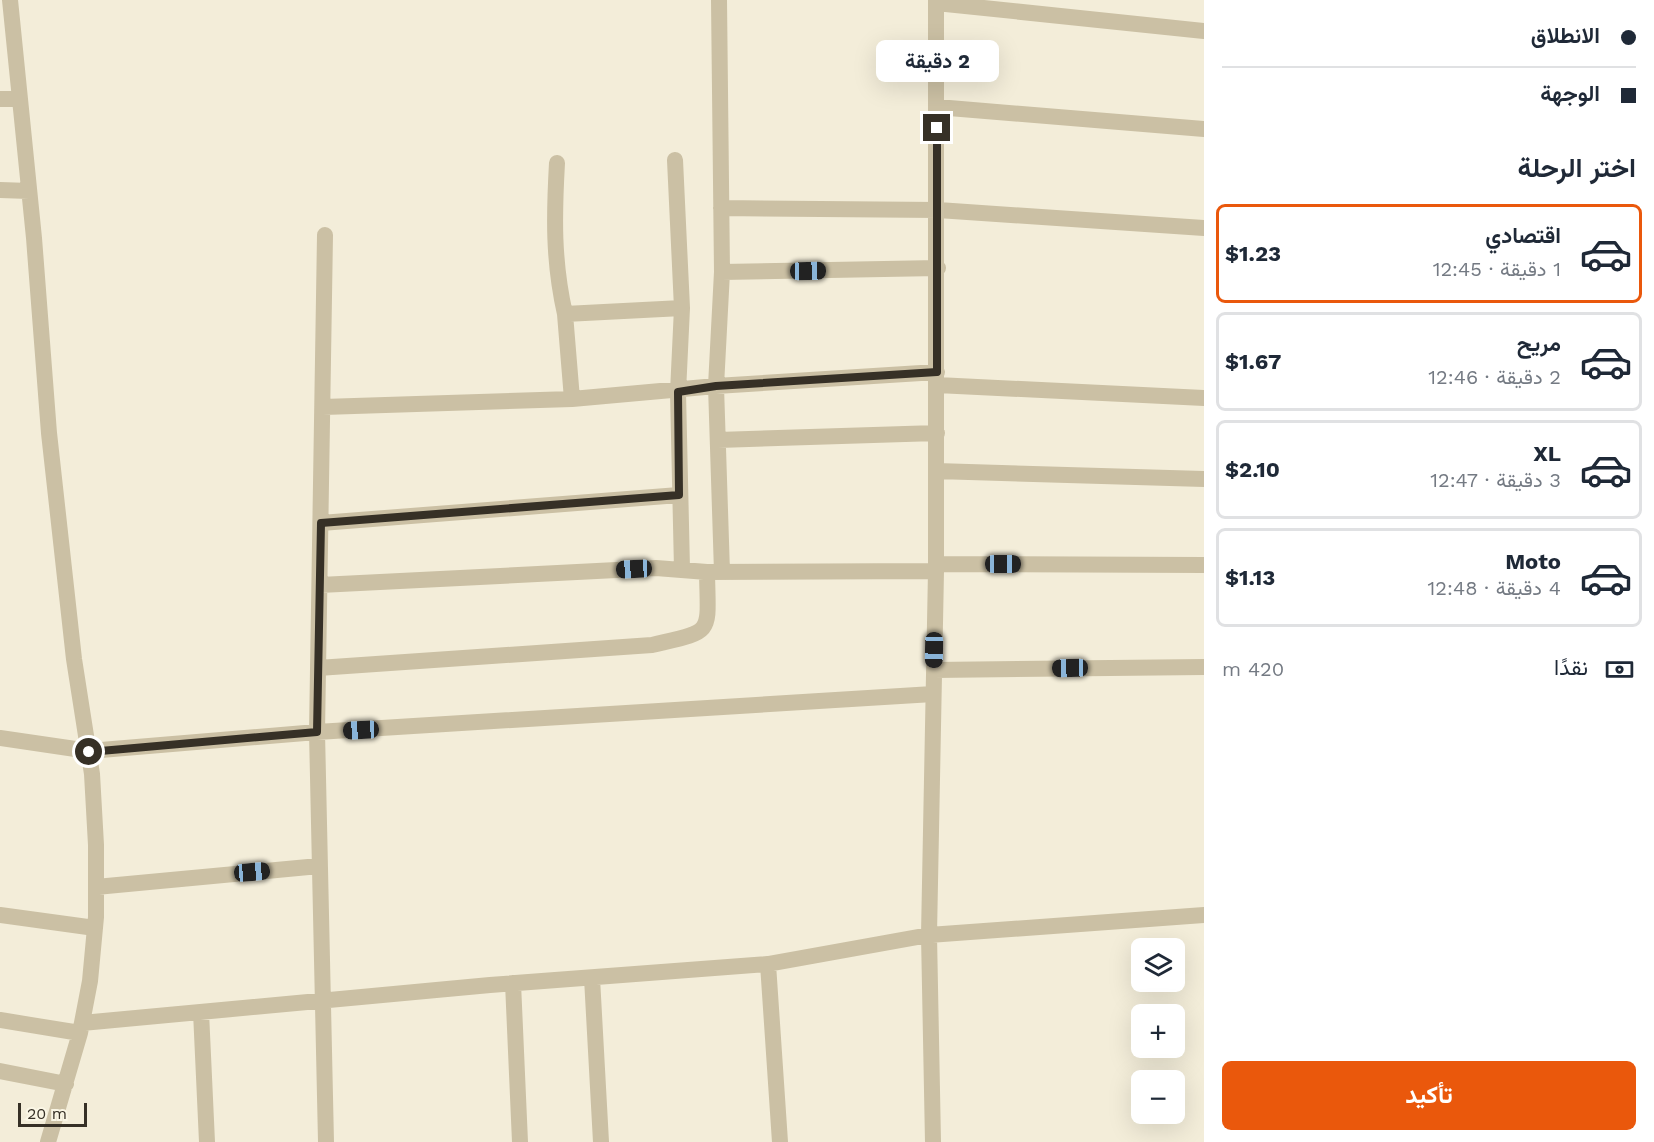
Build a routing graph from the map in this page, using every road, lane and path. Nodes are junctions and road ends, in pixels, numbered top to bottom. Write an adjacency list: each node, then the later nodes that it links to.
1 (10, 0): 6 (street)
2 (719, 0): 13 (street)
3 (936, 2): 4 (street); 7 (street)
4 (1204, 31)
5 (0, 99): 6 (street)
6 (19, 99): 12 (street)
7 (937, 107): 8 (street); 14 (street)
8 (1204, 129)
9 (675, 160): 19 (street)
10 (557, 163): 20 (street)
11 (0, 190): 12 (street)
12 (29, 191): 44 (street)
13 (722, 208): 14 (street); 18 (street)
14 (938, 210): 15 (street); 17 (street)
15 (1204, 228)
16 (325, 235): 26 (street)
17 (938, 268): 18 (street); 21 (street)
18 (722, 272): 22 (street)
19 (682, 308): 20 (street); 23 (street)
20 (565, 314): 25 (street)
21 (937, 379): 22 (street); 24 (street); 27 (street)
22 (716, 386): 23 (street); 28 (street)
23 (678, 392): 25 (street); 31 (street)
24 (1204, 398)
25 (572, 399): 26 (street)
26 (323, 407): 32 (street)
27 (937, 433): 28 (street); 29 (street)
28 (718, 440): 36 (street)
29 (936, 471): 30 (street); 34 (street)
30 (1204, 479)
31 (679, 495): 32 (street); 35 (street)
32 (321, 523): 37 (street)
33 (1204, 566): 34 (street)
34 (936, 567): 36 (street); 40 (street)
35 (682, 569): 36 (street); 37 (street)
36 (715, 572): 39 (street)
37 (320, 585): 39 (street)
38 (1204, 667): 40 (street)
39 (318, 668): 42 (street)
40 (934, 670): 41 (street)
41 (933, 694): 42 (street); 50 (street)
42 (317, 732): 44 (street); 45 (street)
43 (0, 738): 44 (street)
44 (89, 752): 46 (street)
45 (319, 866): 46 (street); 54 (street)
46 (96, 887): 49 (street)
47 (0, 915): 49 (street)
48 (1204, 915): 50 (street)
49 (95, 928): 57 (street)
50 (929, 935): 51 (street); 66 (street)
51 (768, 964): 52 (street); 65 (street)
52 (592, 978): 53 (street); 64 (street)
53 (513, 984): 54 (street); 63 (street)
54 (321, 1001): 55 (street); 62 (street)
55 (201, 1012): 57 (street); 61 (street)
56 (0, 1020): 57 (street)
57 (81, 1028): 59 (street)
58 (0, 1071): 59 (street)
59 (66, 1084): 60 (street)
60 (48, 1142)
61 (207, 1142)
62 (326, 1142)
63 (520, 1142)
64 (601, 1142)
65 (780, 1142)
66 (933, 1142)

